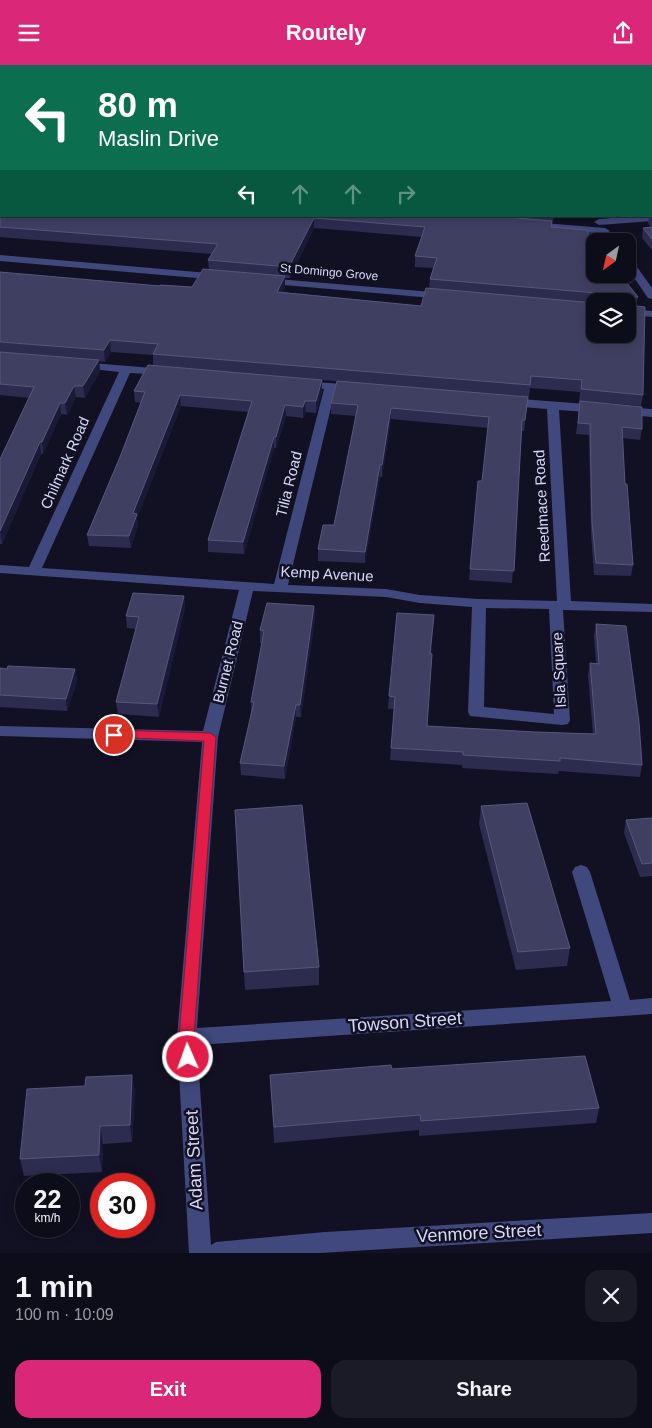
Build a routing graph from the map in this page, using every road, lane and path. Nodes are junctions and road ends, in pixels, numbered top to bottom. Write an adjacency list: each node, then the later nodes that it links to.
1 (652, 218): 2 (street)
2 (597, 219): 4 (street)
3 (517, 224): 4 (street)
4 (605, 231)
5 (0, 258): 7 (street)
6 (636, 273): 9 (street)
7 (228, 277)
8 (258, 280): 10 (street, St Domingo Grove)
9 (652, 296)
10 (456, 297)
11 (636, 313): 12 (street)
12 (652, 314)
13 (68, 364): 14 (street)
14 (126, 369): 15 (street); 23 (street, Chilmark Road)
15 (173, 373)
16 (294, 383): 17 (street)
17 (330, 387): 18 (street); 25 (street, Tilia Road)
18 (368, 390)
19 (495, 401): 20 (street)
20 (553, 405): 21 (street); 27 (street, Reedmace Road)
21 (652, 413)
22 (0, 569): 23 (street, Kemp Avenue)
23 (34, 571): 24 (street, Kemp Avenue)
24 (247, 587): 25 (street, Kemp Avenue); 30 (street, Burnet Road)
25 (280, 589): 26 (street, Kemp Avenue)
26 (479, 603): 27 (street, Kemp Avenue); 27 (street, Isla Square)
27 (560, 604): 28 (street, Kemp Avenue)
28 (652, 609)
29 (0, 731): 30 (street)
30 (210, 737): 34 (street, Adam Street)
31 (581, 872): 33 (street)
32 (652, 1006): 33 (street, Towson Street)
33 (623, 1008): 34 (street, Towson Street)
34 (187, 1037): 37 (street, Adam Street)
35 (652, 1223): 36 (street, Venmore Street)
36 (325, 1248): 38 (street, Venmore Street)
37 (200, 1253)
38 (216, 1253)

